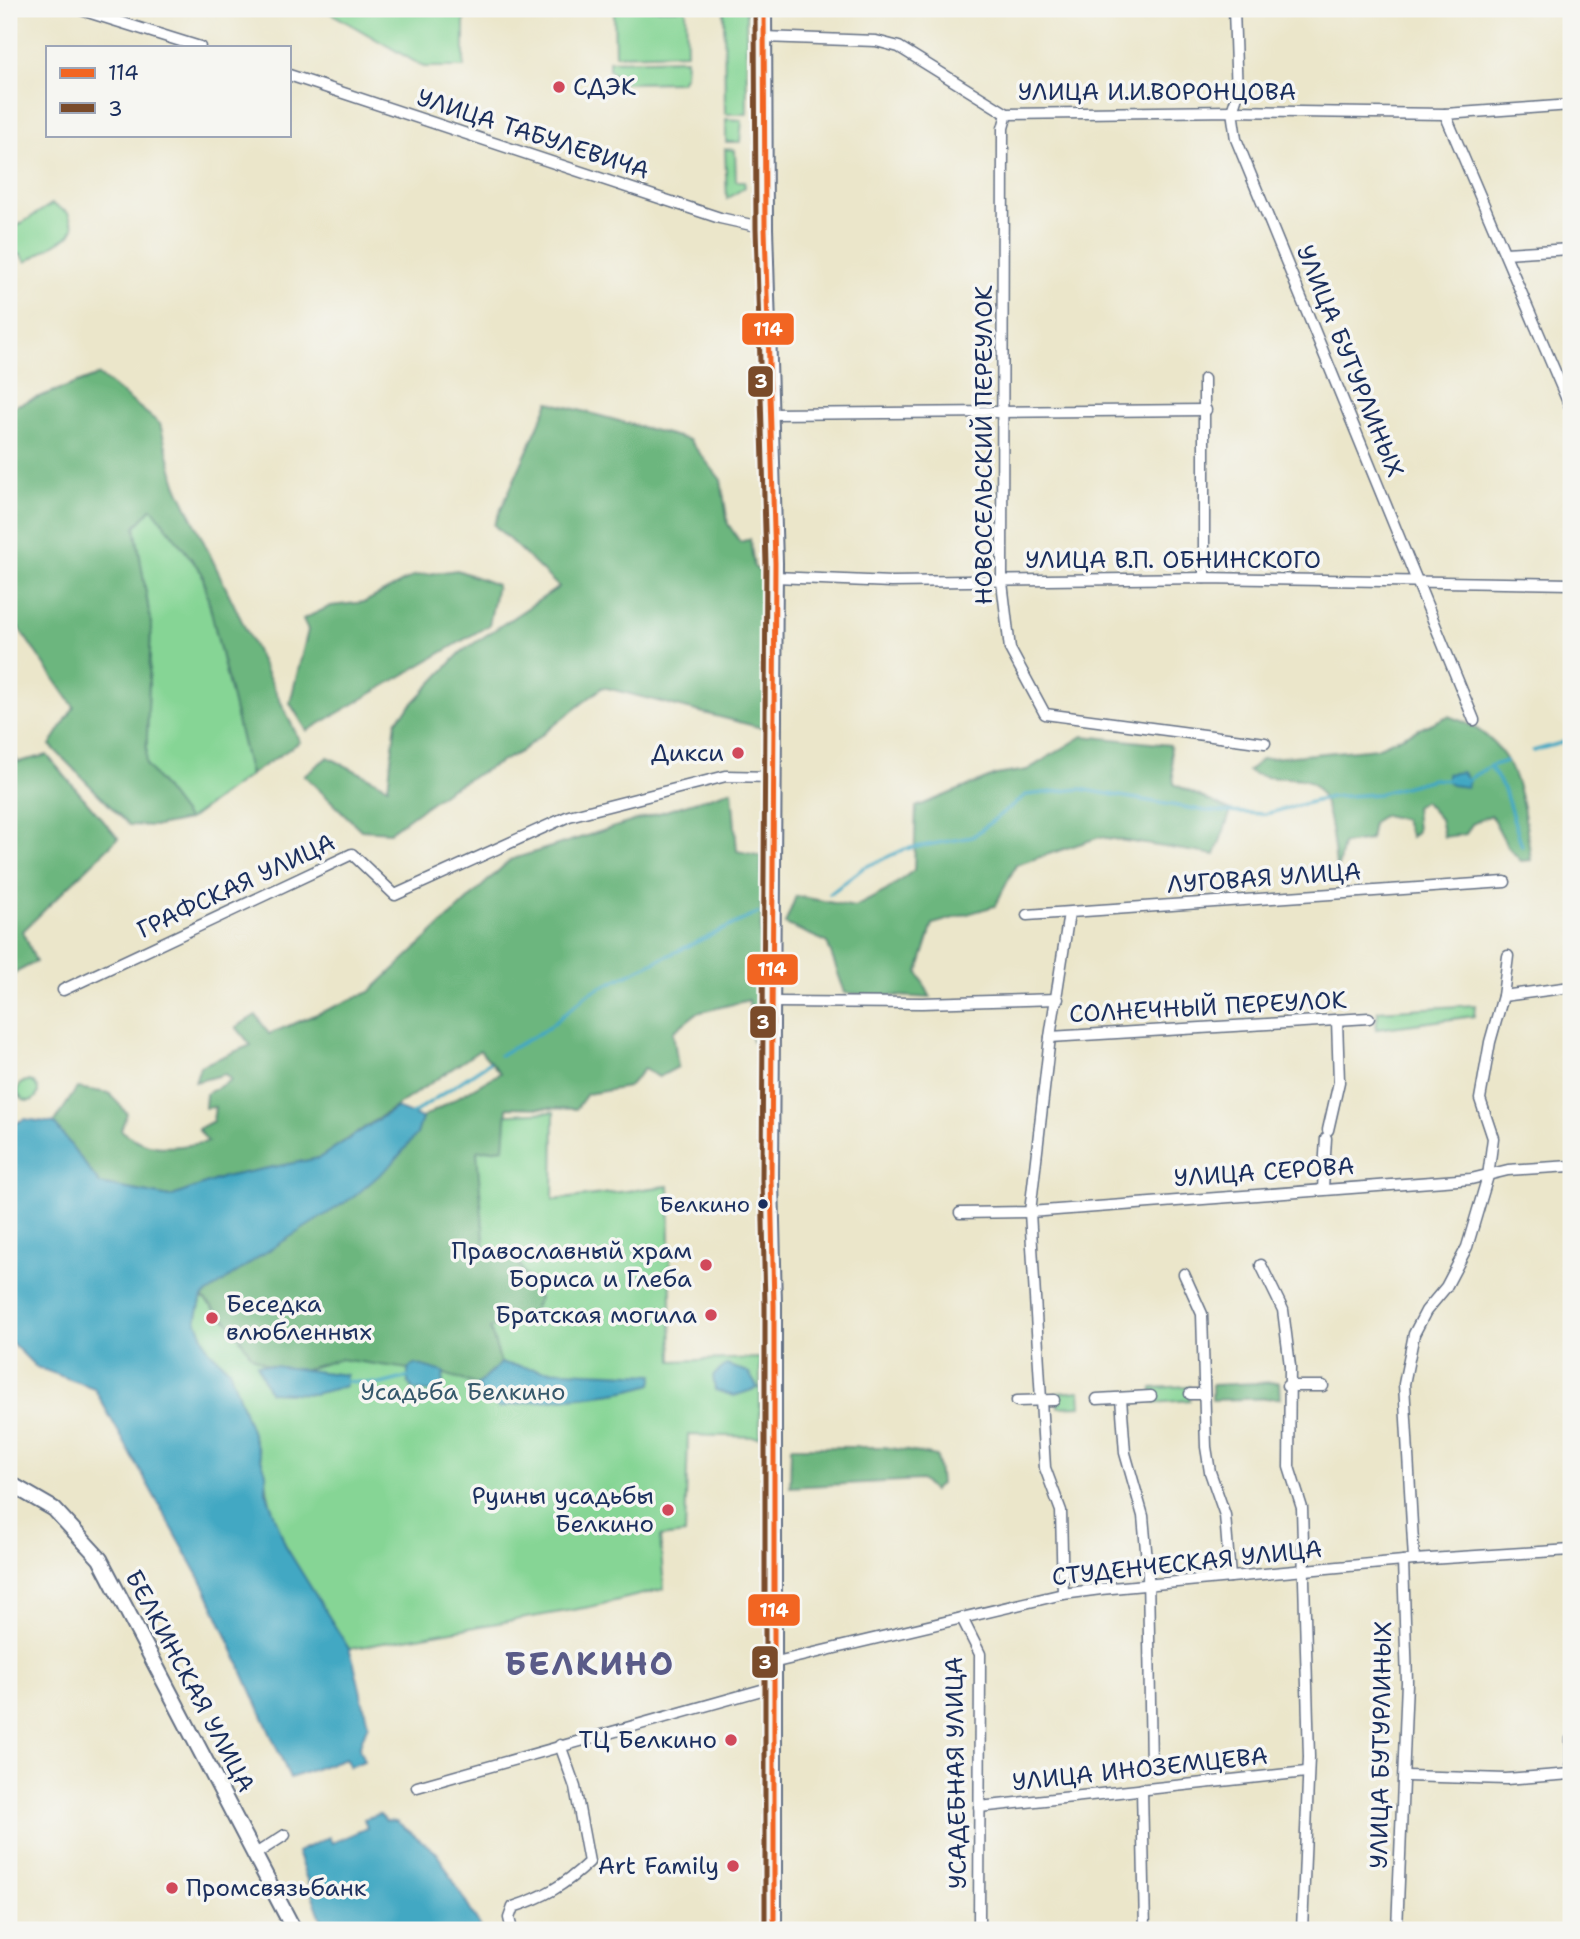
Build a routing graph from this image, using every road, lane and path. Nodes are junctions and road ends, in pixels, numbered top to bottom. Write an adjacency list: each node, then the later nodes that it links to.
1 (78, 9): 5 (street)
2 (764, 9): 4 (street)
3 (1234, 9): 8 (street, УЛИЦА БУТУРЛИНЫХ)
4 (764, 37): 9 (street, УЛИЦА И.И.ВОРОНЦОВА); 11 (street)
5 (197, 46)
6 (290, 75): 11 (street, УЛИЦА ТАБУЛЕВИЧА)
7 (1571, 105): 10 (street, УЛИЦА И.И.ВОРОНЦОВА)
8 (1232, 111): 9 (street, УЛИЦА И.И.ВОРОНЦОВА); 10 (street, УЛИЦА И.И.ВОРОНЦОВА); 21 (street, УЛИЦА БУТУРЛИНЫХ)
9 (1007, 114): 17 (street, НОВОСЕЛЬСКИЙ ПЕРЕУЛОК)
10 (1445, 114): 13 (street)
11 (765, 228): 18 (street)
12 (1571, 248): 13 (street)
13 (1505, 253): 15 (street)
14 (1204, 379): 16 (street)
15 (1571, 409)
16 (1206, 410): 17 (street); 20 (street)
17 (1003, 411): 18 (street); 22 (street, НОВОСЕЛЬСКИЙ ПЕРЕУЛОК)
18 (771, 414): 19 (street)
19 (775, 577): 22 (street, УЛИЦА В.П. ОБНИНСКОГО); 26 (street)
20 (1204, 578): 21 (street, УЛИЦА В.П. ОБНИНСКОГО); 22 (street, УЛИЦА В.П. ОБНИНСКОГО)
21 (1416, 581): 23 (street, УЛИЦА В.П. ОБНИНСКОГО); 24 (street, УЛИЦА БУТУРЛИНЫХ)
22 (1002, 582): 25 (street, НОВОСЕЛЬСКИЙ ПЕРЕУЛОК)
23 (1571, 583)
24 (1474, 720)
25 (1265, 743)
26 (774, 778): 32 (street, ГРАФСКАЯ УЛИЦА); 35 (street)
27 (1505, 882): 28 (street, ЛУГОВАЯ УЛИЦА)
28 (1069, 913): 29 (street, ЛУГОВАЯ УЛИЦА); 34 (street)
29 (1027, 915)
30 (1508, 956): 33 (street, УЛИЦА БУТУРЛИНЫХ)
31 (1571, 987): 33 (street)
32 (63, 990)
33 (1503, 996): 40 (street, УЛИЦА БУТУРЛИНЫХ)
34 (1058, 999): 35 (street); 38 (street)
35 (772, 1002): 64 (street)
36 (1369, 1018): 37 (street, СОЛНЕЧНЫЙ ПЕРЕУЛОК)
37 (1337, 1020): 38 (street, СОЛНЕЧНЫЙ ПЕРЕУЛОК); 41 (street)
38 (1050, 1037): 42 (street)
39 (1571, 1166): 40 (street, УЛИЦА СЕРОВА)
40 (1488, 1177): 41 (street, УЛИЦА СЕРОВА); 58 (street, УЛИЦА БУТУРЛИНЫХ)
41 (1322, 1188): 42 (street, УЛИЦА СЕРОВА)
42 (1030, 1212): 43 (street, УЛИЦА СЕРОВА); 55 (street)
43 (960, 1213)
44 (1261, 1265): 46 (street)
45 (1184, 1274): 49 (street)
46 (1287, 1386): 47 (street); 59 (street)
47 (1323, 1386)
48 (1190, 1394): 49 (street)
49 (1204, 1394): 60 (street)
50 (1151, 1396): 51 (street)
51 (1121, 1398): 52 (street); 61 (street)
52 (1097, 1399)
53 (1054, 1400): 55 (street)
54 (1017, 1401): 55 (street)
55 (1040, 1401): 62 (street)
56 (9, 1483): 77 (street, БЕЛКИНСКАЯ УЛИЦА)
57 (1571, 1550): 58 (street, СТУДЕНЧЕСКАЯ УЛИЦА)
58 (1408, 1560): 59 (street, СТУДЕНЧЕСКАЯ УЛИЦА); 72 (street, УЛИЦА БУТУРЛИНЫХ)
59 (1305, 1572): 60 (street, СТУДЕНЧЕСКАЯ УЛИЦА); 70 (street)
60 (1230, 1577): 61 (street, СТУДЕНЧЕСКАЯ УЛИЦА)
61 (1150, 1584): 62 (street, СТУДЕНЧЕСКАЯ УЛИЦА); 69 (street)
62 (1063, 1594): 63 (street, СТУДЕНЧЕСКАЯ УЛИЦА)
63 (962, 1618): 64 (street, СТУДЕНЧЕСКАЯ УЛИЦА); 75 (street, УСАДЕБНАЯ УЛИЦА)
64 (772, 1663): 65 (street)
65 (772, 1687): 67 (street); 80 (street)
66 (1571, 1739): 68 (street)
67 (560, 1745): 73 (street); 79 (street)
68 (1571, 1764)
69 (1151, 1769)
70 (1306, 1772): 74 (street, УЛИЦА ИНОЗЕМЦЕВА); 83 (street)
71 (1571, 1774): 72 (street)
72 (1406, 1776): 84 (street, УЛИЦА БУТУРЛИНЫХ)
73 (416, 1787)
74 (1142, 1789): 75 (street, УЛИЦА ИНОЗЕМЦЕВА); 82 (street)
75 (979, 1807): 81 (street, УСАДЕБНАЯ УЛИЦА)
76 (285, 1835): 77 (street)
77 (254, 1854): 78 (street, БЕЛКИНСКАЯ УЛИЦА)
78 (293, 1930)
79 (512, 1930)
80 (774, 1930)
81 (979, 1930)
82 (1145, 1930)
83 (1302, 1930)
84 (1398, 1930)

